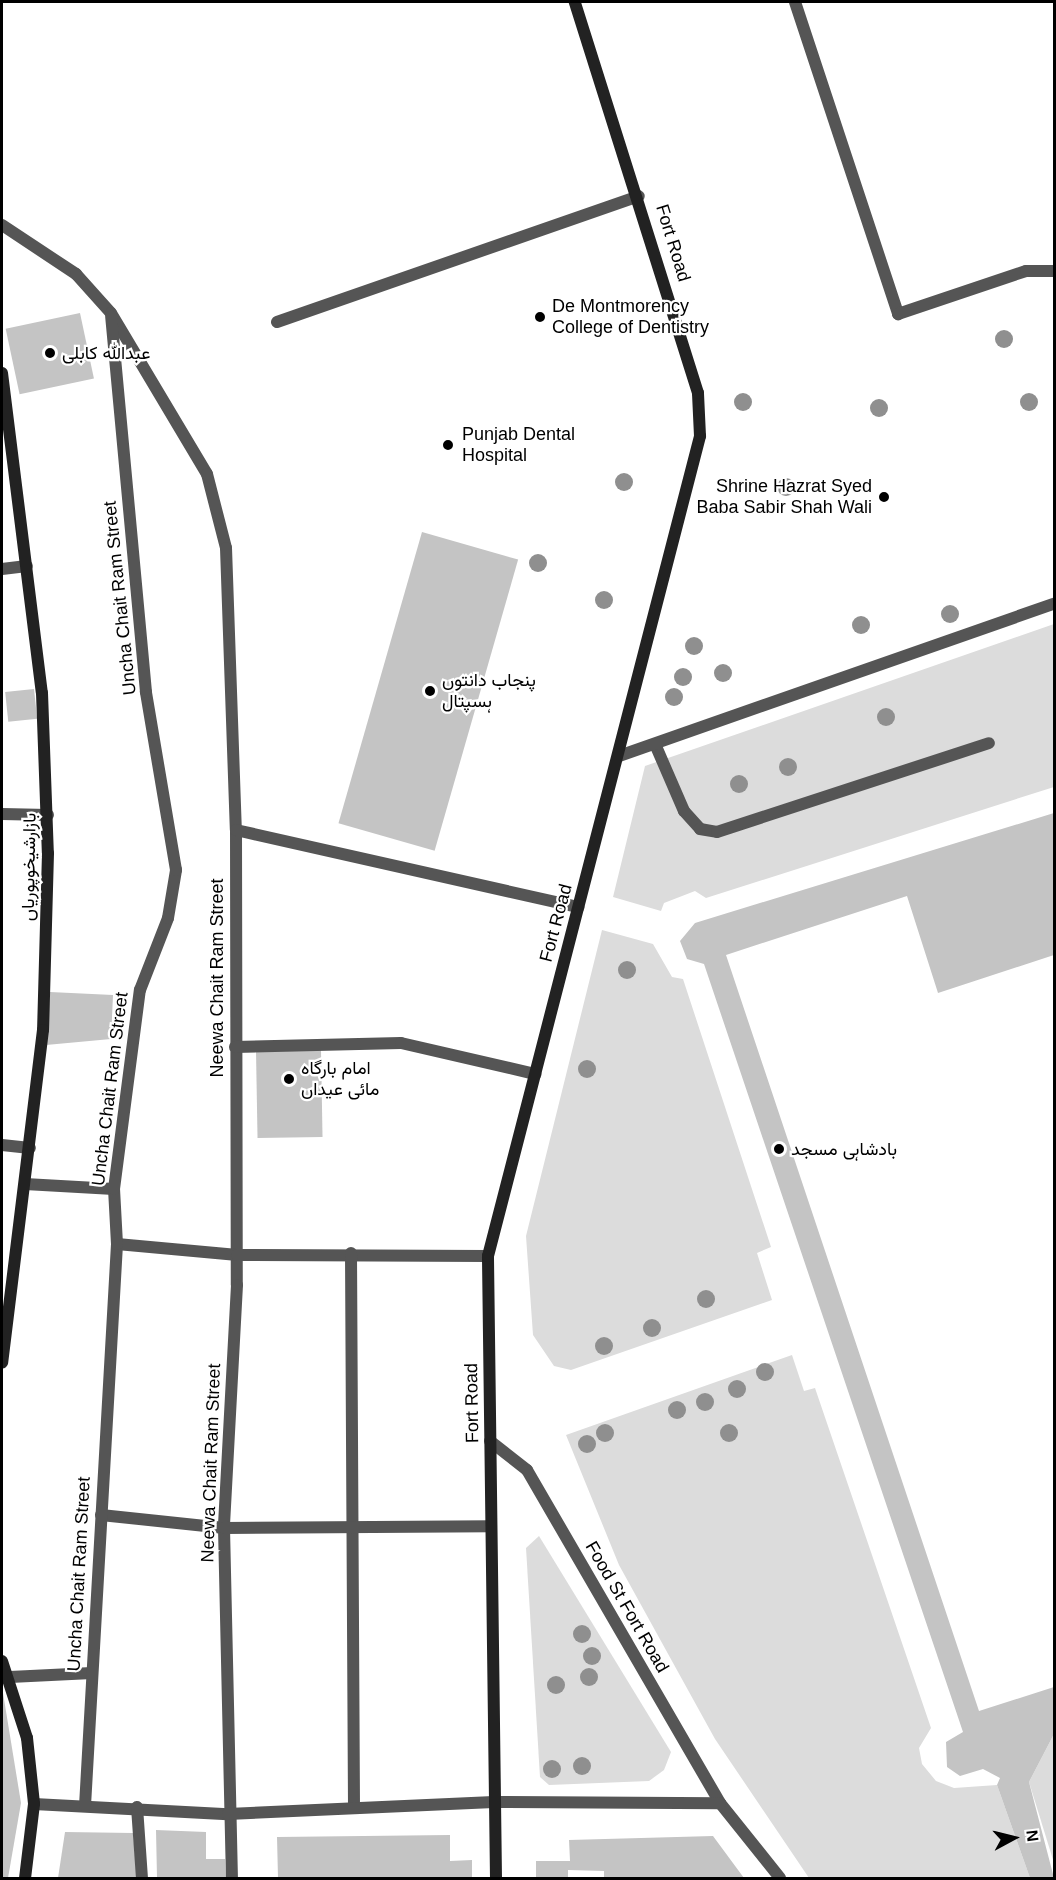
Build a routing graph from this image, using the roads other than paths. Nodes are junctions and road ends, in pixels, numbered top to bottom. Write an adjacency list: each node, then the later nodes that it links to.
1 (575, 2): 3 (street, Fort Road)
2 (795, 2): 5 (street)
3 (639, 196): 7 (street); 14 (street, Fort Road)
4 (2, 225): 6 (street, Neewa Chait Ram Street)
5 (1054, 271)
6 (111, 313): 17 (street, Neewa Chait Ram Street); 24 (street, Uncha Chait Ram Street)
7 (277, 322)
8 (2, 373): 9 (street, بازارشیخوپوریاں)
9 (27, 566): 10 (street); 16 (street, بازارشیخوپوریاں)
10 (2, 569)
11 (1054, 604): 13 (street)
12 (989, 743): 13 (street)
13 (655, 744): 14 (street)
14 (619, 756): 18 (street, Fort Road)
15 (2, 814): 16 (street)
16 (48, 815): 22 (street, بازارشیخوپوریاں)
17 (236, 830): 18 (street); 19 (street, Neewa Chait Ram Street)
18 (578, 907): 20 (street, Fort Road)
19 (235, 1047): 20 (street); 27 (street, Neewa Chait Ram Street)
20 (535, 1074): 28 (street, Fort Road)
21 (2, 1145): 22 (street)
22 (30, 1148): 23 (street, بازارشیخوپوریاں)
23 (26, 1184): 24 (street); 29 (street, بازارشیخوپوریاں)
24 (114, 1189): 25 (street, Uncha Chait Ram Street)
25 (117, 1244): 27 (street); 31 (street, Uncha Chait Ram Street)
26 (351, 1253): 27 (street); 28 (street); 32 (street)
27 (237, 1255): 34 (street, Neewa Chait Ram Street)
28 (488, 1256): 30 (street, Fort Road)
29 (2, 1362)
30 (490, 1441): 33 (street, Fort Road); 39 (street, Food St Fort Road)
31 (101, 1515): 34 (street); 36 (street, Uncha Chait Ram Street)
32 (351, 1526): 33 (street); 34 (street); 43 (street)
33 (491, 1526): 38 (street, Fort Road)
34 (224, 1528): 44 (street, Neewa Chait Ram Street)
35 (2, 1661): 37 (street)
36 (92, 1673): 37 (street); 41 (street, Uncha Chait Ram Street)
37 (10, 1677): 40 (street)
38 (494, 1802): 39 (street); 43 (street); 48 (street, Fort Road)
39 (720, 1803): 49 (street, Food St Fort Road)
40 (34, 1804): 41 (street); 45 (street)
41 (85, 1806): 42 (street)
42 (137, 1807): 44 (street); 46 (street)
43 (354, 1808): 44 (street)
44 (228, 1814): 47 (street, Neewa Chait Ram Street)
45 (25, 1878)
46 (142, 1878)
47 (232, 1878)
48 (496, 1878)
49 (780, 1878)

